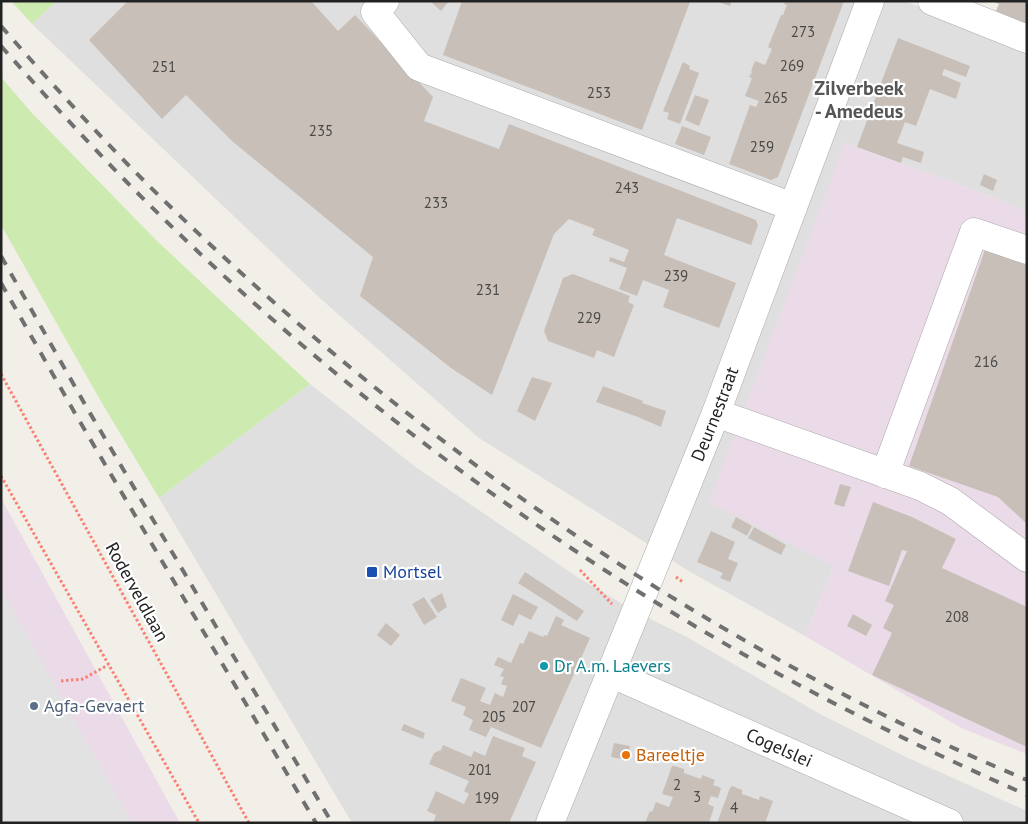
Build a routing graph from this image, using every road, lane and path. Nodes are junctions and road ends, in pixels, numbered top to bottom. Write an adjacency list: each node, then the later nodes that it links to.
1 (385, 1): 5 (street)
2 (870, 1): 5 (street, Deurnestraat)
3 (932, 1): 4 (street)
4 (1027, 39)
5 (793, 207): 8 (street, Deurnestraat)
6 (1027, 250): 9 (street)
7 (1, 374): 18 (path, Roderveldlaan)
8 (716, 413): 9 (street); 13 (street, Deurnestraat)
9 (885, 474): 11 (street)
10 (1, 476): 14 (path)
11 (1027, 558)
12 (580, 570): 13 (path)
13 (633, 616): 15 (street, Deurnestraat)
14 (108, 665): 16 (path); 17 (path)
15 (610, 672): 19 (street, Deurnestraat); 20 (street, Cogelslei)
16 (61, 681)
17 (199, 823)
18 (249, 823)
19 (550, 823)
20 (949, 823)

